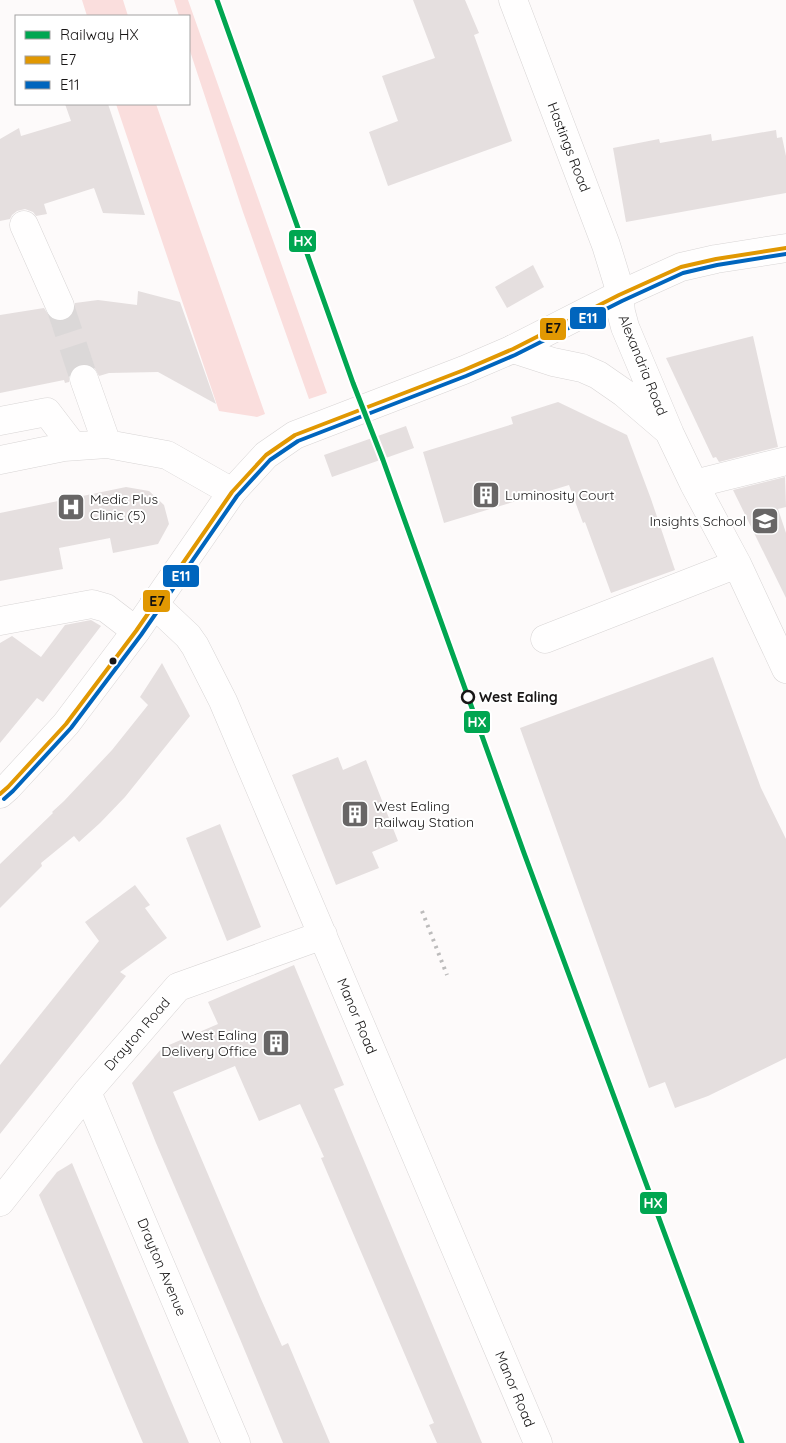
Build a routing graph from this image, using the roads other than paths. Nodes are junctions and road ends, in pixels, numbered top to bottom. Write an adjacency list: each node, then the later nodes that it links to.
1 (513, 0): 4 (street, Hastings Road)
2 (24, 225): 5 (street)
3 (786, 248): 4 (street)
4 (619, 295): 6 (street); 9 (street, Alexandria Road)
5 (60, 306)
6 (513, 349): 9 (street, Alexandria Road); 15 (street)
7 (84, 379): 10 (street)
8 (0, 421): 11 (street)
9 (670, 434): 14 (street, Alexandria Road)
10 (107, 444): 11 (street); 15 (street)
11 (73, 446): 12 (street)
12 (0, 460)
13 (786, 461): 14 (street)
14 (694, 484): 16 (street, Alexandria Road)
15 (232, 492): 17 (street)
16 (737, 564): 20 (street); 21 (street, Alexandria Road)
17 (154, 604): 19 (street); 23 (street, Manor Road)
18 (0, 621): 19 (street)
19 (136, 631): 22 (street)
20 (545, 639)
21 (786, 669)
22 (0, 794)
23 (323, 935): 24 (street, Drayton Road); 27 (street, Manor Road)
24 (87, 1092): 25 (street, Drayton Road); 26 (street, Drayton Avenue)
25 (0, 1202)
26 (236, 1443)
27 (538, 1443)

